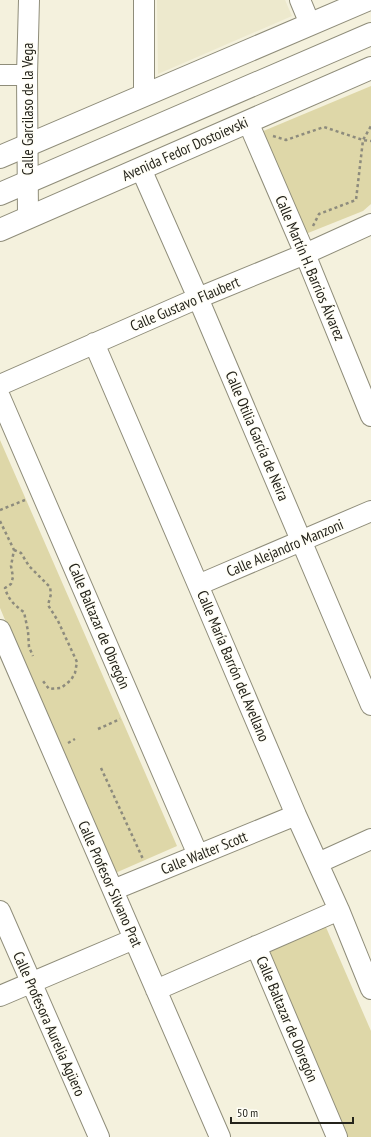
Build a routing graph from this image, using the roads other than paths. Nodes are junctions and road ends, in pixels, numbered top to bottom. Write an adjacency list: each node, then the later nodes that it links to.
1 (29, 0): 9 (street, Calle Garcilaso de la Vega)
2 (144, 0): 10 (street)
3 (300, 0): 5 (street)
4 (367, 0): 5 (main road)
5 (310, 24): 10 (main road)
6 (371, 34): 15 (main road, Avenida Fedor Dostoievski)
7 (371, 68): 11 (main road, Avenida Fedor Dostoievski)
8 (0, 75): 9 (street)
9 (27, 75): 12 (street, Calle Garcilaso de la Vega)
10 (144, 95): 12 (main road)
11 (248, 122): 14 (main road, Avenida Fedor Dostoievski); 20 (street, Calle Martín H. Barrios Álvarez)
12 (27, 146): 13 (main road); 15 (street, Calle Garcilaso de la Vega)
13 (0, 157)
14 (141, 169): 17 (main road, Avenida Fedor Dostoievski); 21 (street, Calle Otilia García de Neira)
15 (28, 182): 16 (main road, Avenida Fedor Dostoievski); 17 (street, Calle Garcilaso de la Vega)
16 (0, 194)
17 (28, 218): 19 (main road, Avenida Fedor Dostoievski)
18 (371, 224): 20 (street, Calle Gustavo Flaubert)
19 (0, 230)
20 (305, 254): 21 (street, Calle Gustavo Flaubert); 25 (street, Calle Martín H. Barrios Álvarez)
21 (198, 298): 22 (street, Calle Gustavo Flaubert); 27 (street, Calle Otilia García de Neira)
22 (94, 343): 23 (street, Calle Gustavo Flaubert); 28 (street, Calle María Barrón del Avellano)
23 (0, 385)
24 (0, 397): 34 (street, Calle Baltazar de Obregón)
25 (371, 416)
26 (371, 511): 27 (street, Calle Alejandro Manzoni)
27 (300, 540): 28 (street, Calle Alejandro Manzoni); 31 (street, Calle Otilia García de Neira)
28 (198, 585): 32 (street, Calle María Barrón del Avellano)
29 (0, 630): 30 (street, Calle Profesor Silvano Prat)
30 (6, 660): 36 (street, Calle Profesor Silvano Prat)
31 (371, 705)
32 (296, 815): 34 (street, Calle Walter Scott); 35 (street, Calle María Barrón del Avellano)
33 (371, 839): 35 (street)
34 (198, 855): 36 (street, Calle Walter Scott)
35 (318, 863): 37 (street, Calle María Barrón del Avellano)
36 (112, 890): 39 (street, Calle Profesor Silvano Prat)
37 (339, 910): 40 (street); 42 (street, Calle María Barrón del Avellano)
38 (0, 911): 41 (street, Calle Profesora Aurelia Agüero)
39 (134, 939): 41 (street); 43 (street, Calle Profesor Silvano Prat)
40 (256, 946): 43 (street); 47 (street, Calle Baltazar de Obregón)
41 (31, 983): 44 (street); 45 (street, Calle Profesora Aurelia Agüero)
42 (371, 989)
43 (156, 990): 46 (street, Calle Profesor Silvano Prat)
44 (0, 996)
45 (99, 1137)
46 (220, 1137)
47 (337, 1137)

